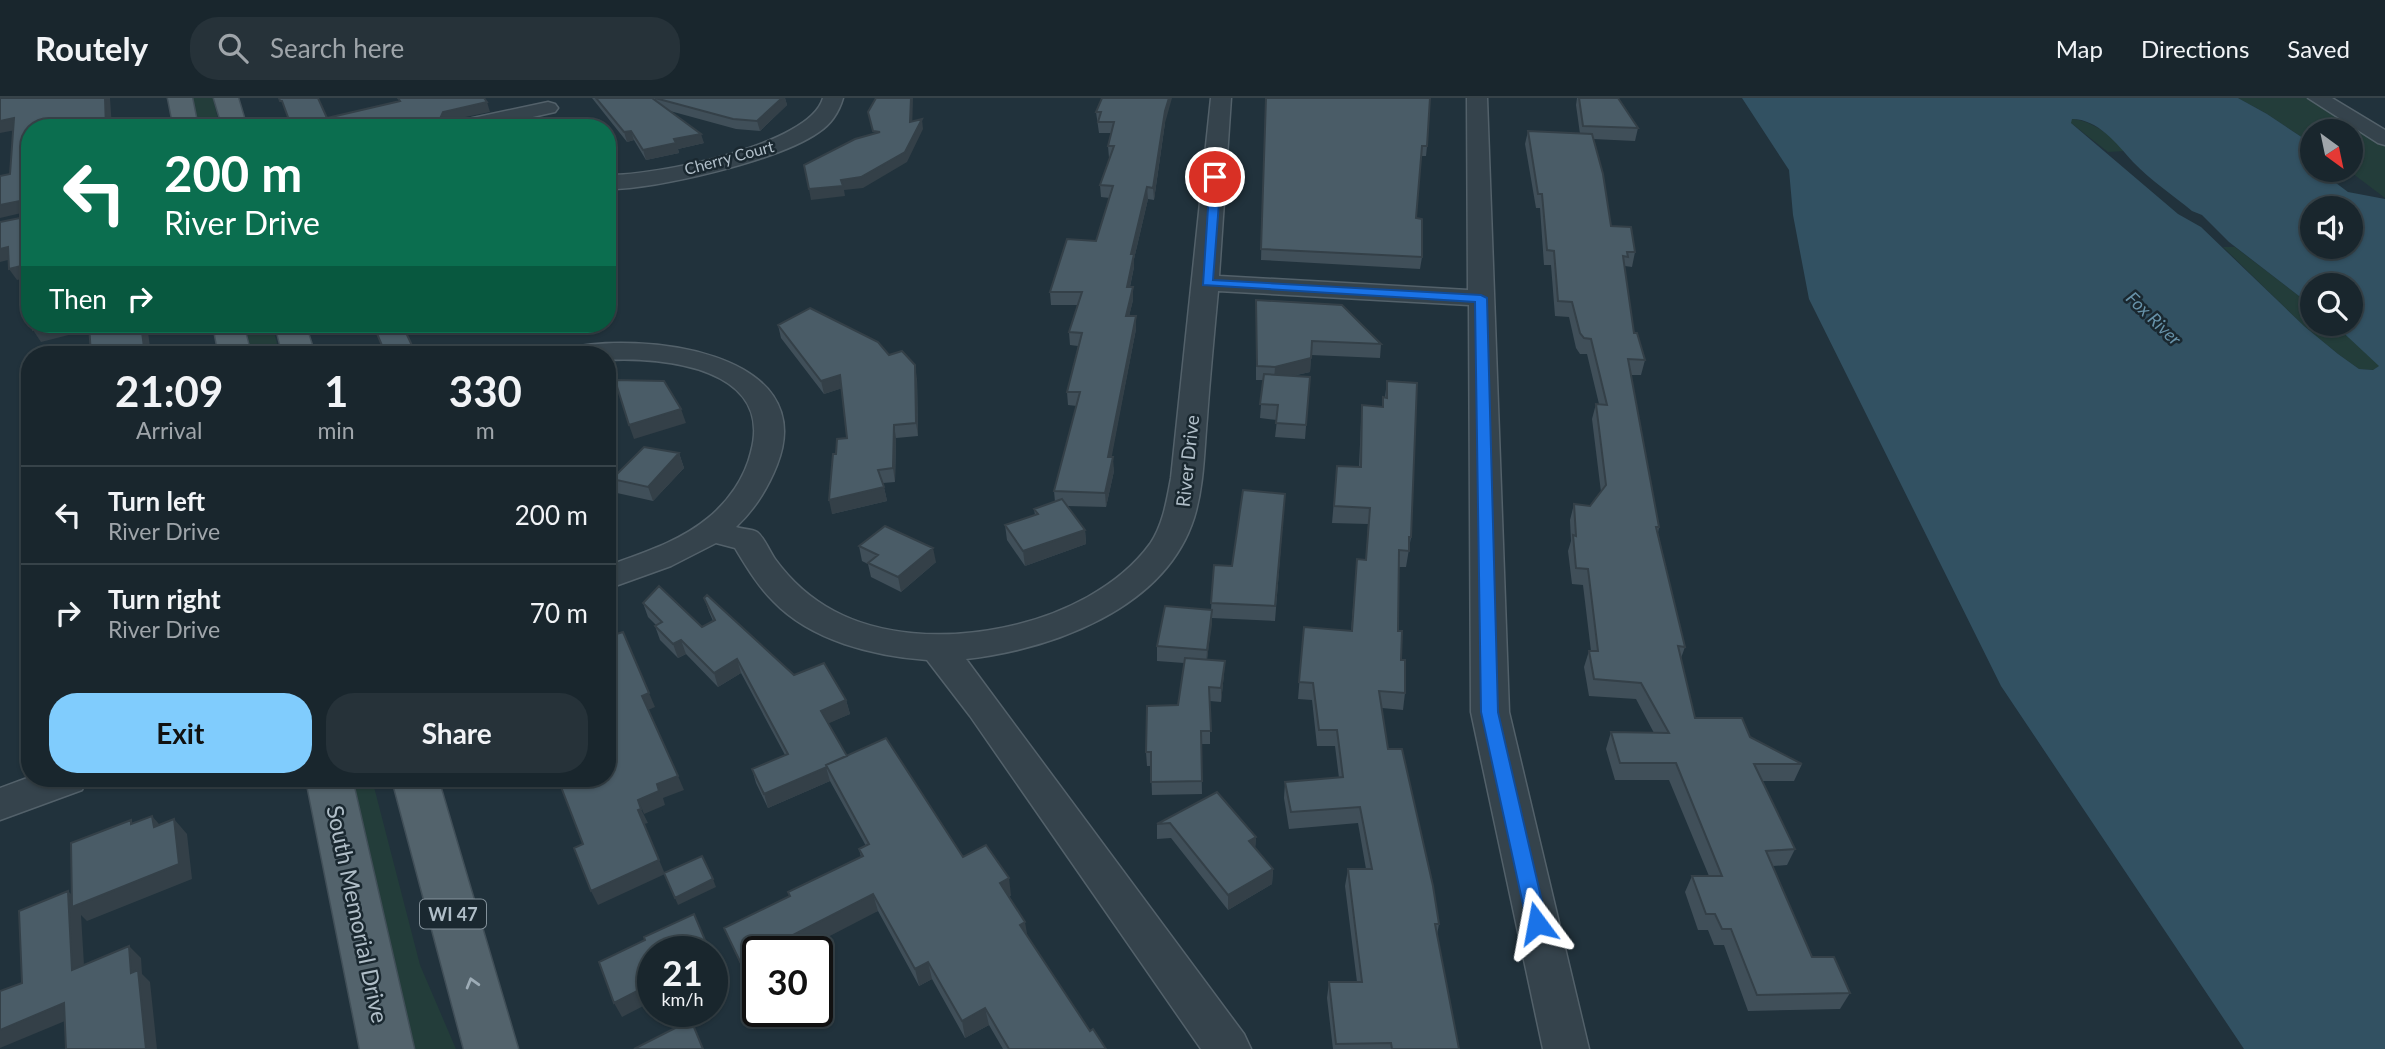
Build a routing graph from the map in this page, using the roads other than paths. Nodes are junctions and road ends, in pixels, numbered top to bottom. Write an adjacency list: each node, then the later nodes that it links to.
1 (180, 98): 8 (main road)
2 (226, 98): 9 (main road)
3 (833, 98): 13 (street, Cherry Court)
4 (1221, 98): 14 (street, River Drive)
5 (1477, 98): 15 (street)
6 (2318, 98): 12 (street)
7 (544, 103): 10 (street); 11 (street)
8 (184, 119)
9 (232, 119)
10 (486, 119)
11 (556, 119)
12 (2385, 139)
13 (616, 183)
14 (1207, 283): 15 (street); 19 (street, River Drive)
15 (1481, 298): 27 (street)
16 (616, 353): 17 (street)
17 (711, 532): 18 (street); 19 (street, River Drive)
18 (616, 574)
19 (938, 649): 26 (street)
20 (46, 787): 23 (street)
21 (331, 787): 24 (main road, South Memorial Drive)
22 (417, 787): 25 (main road, WI 47, one-way to 22)
23 (0, 804)
24 (387, 1049)
25 (491, 1049)
26 (1228, 1049)
27 (1566, 1049)

